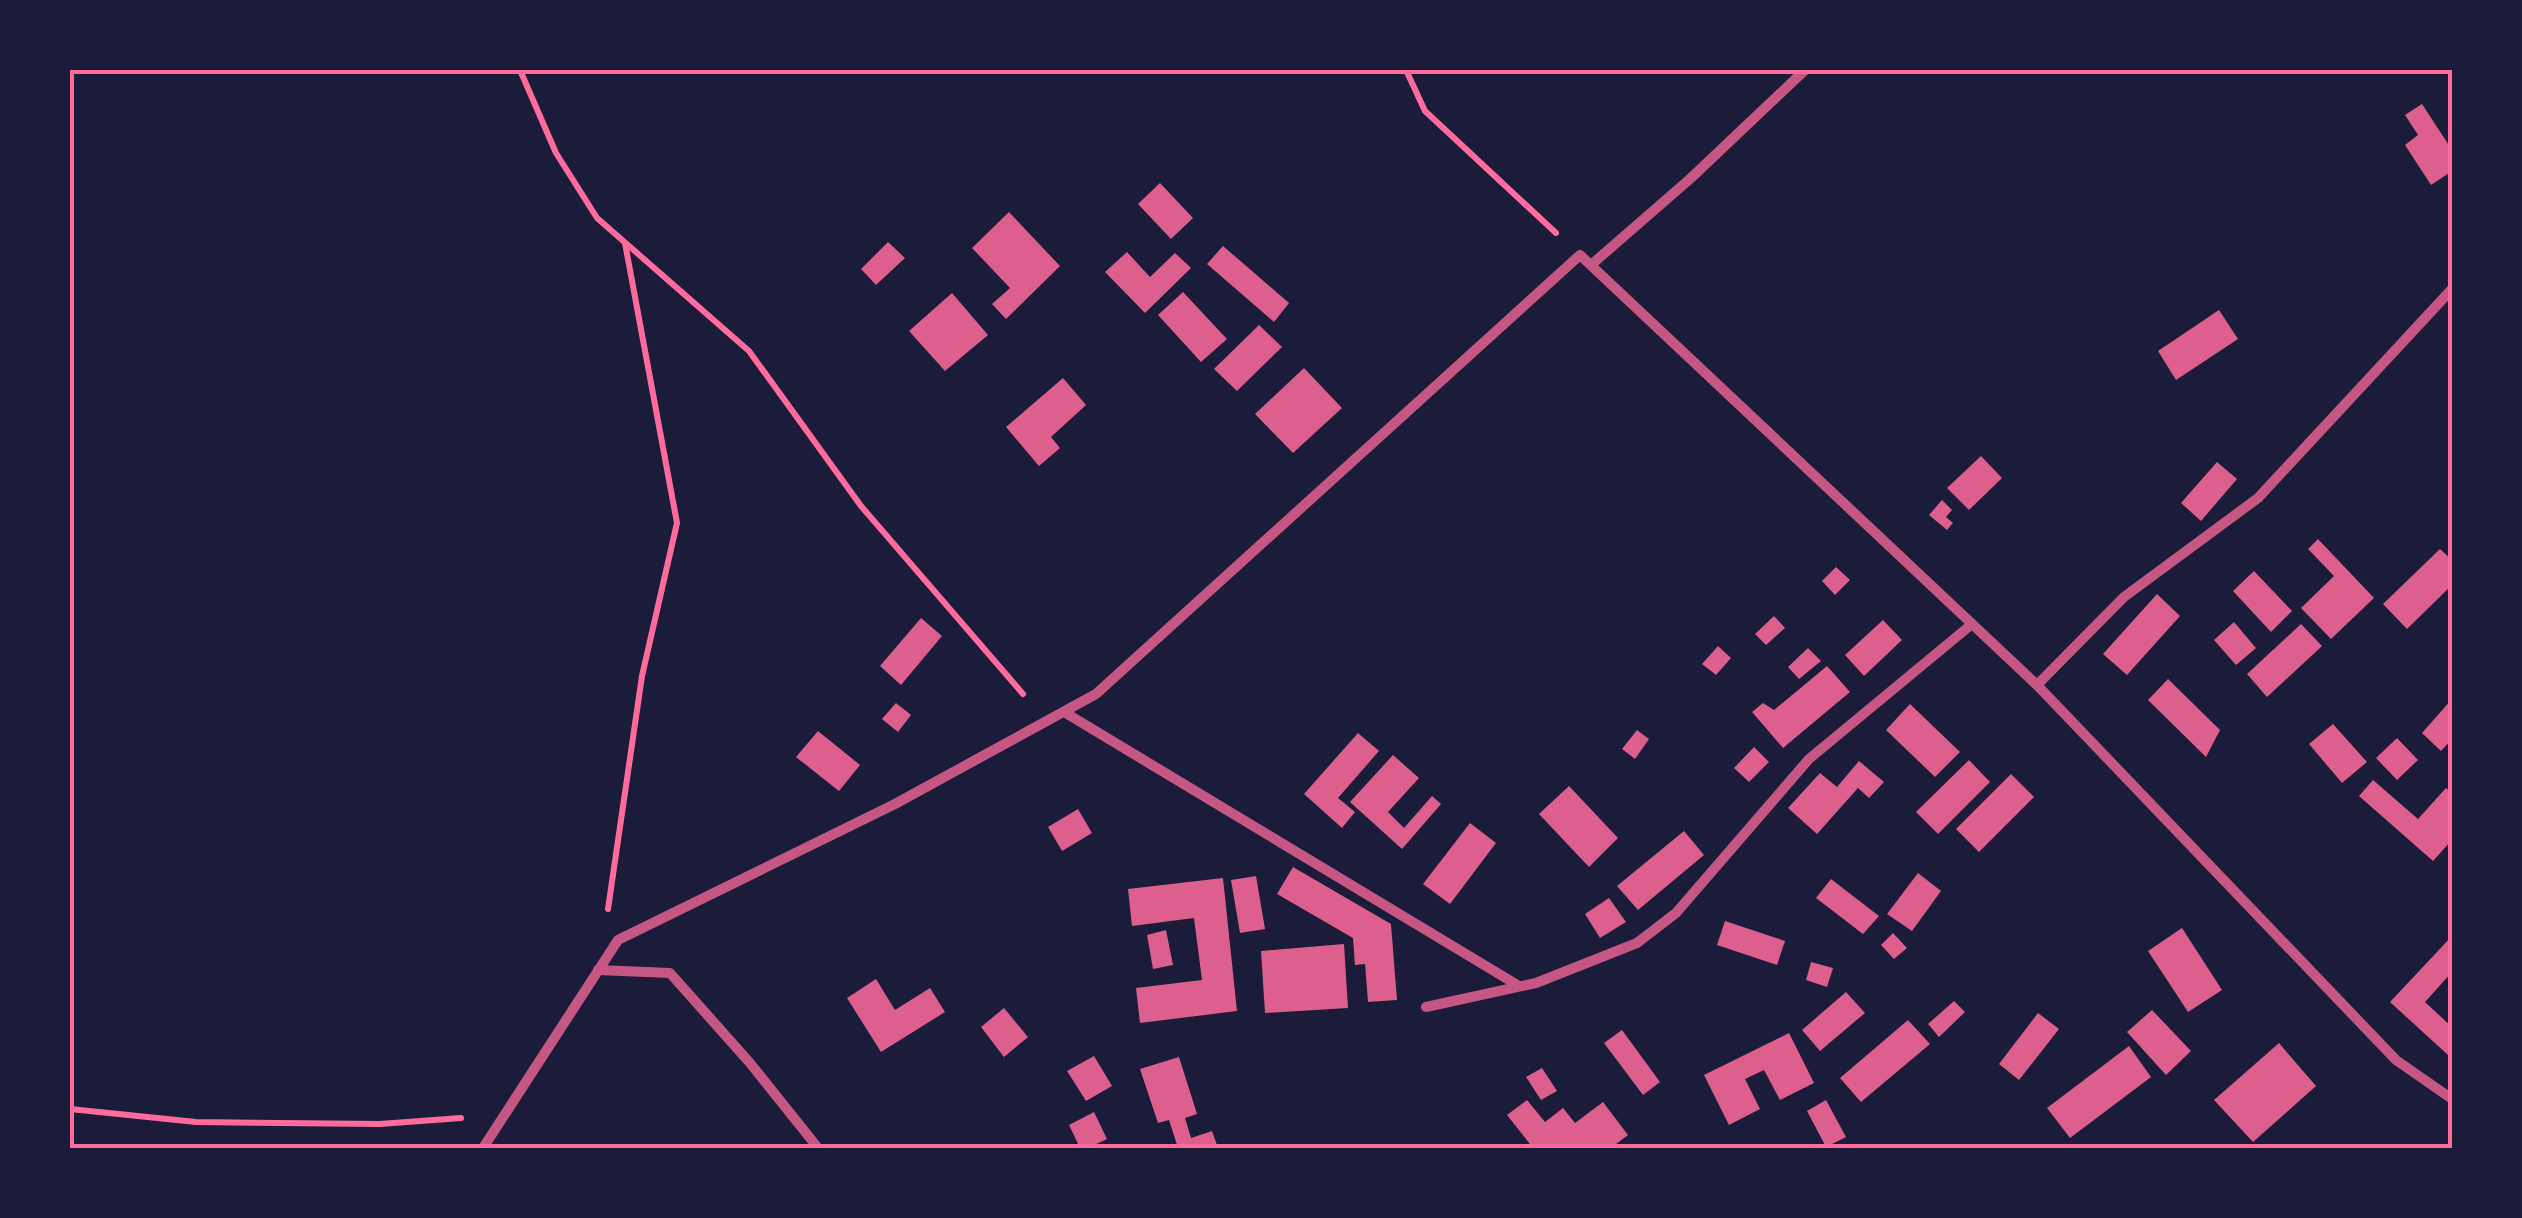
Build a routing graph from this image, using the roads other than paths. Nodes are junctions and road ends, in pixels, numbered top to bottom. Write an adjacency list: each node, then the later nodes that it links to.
1 (1805, 70): 2 (street)
2 (1591, 265): 4 (street); 6 (street)
3 (2452, 289): 5 (street)
4 (1972, 624): 5 (street); 8 (street)
5 (2037, 685): 10 (street)
6 (1064, 712): 7 (street); 8 (street)
7 (598, 970): 11 (street); 12 (street)
8 (1520, 986): 9 (street)
9 (1426, 1007)
10 (2452, 1099)
11 (483, 1148)
12 (818, 1148)

